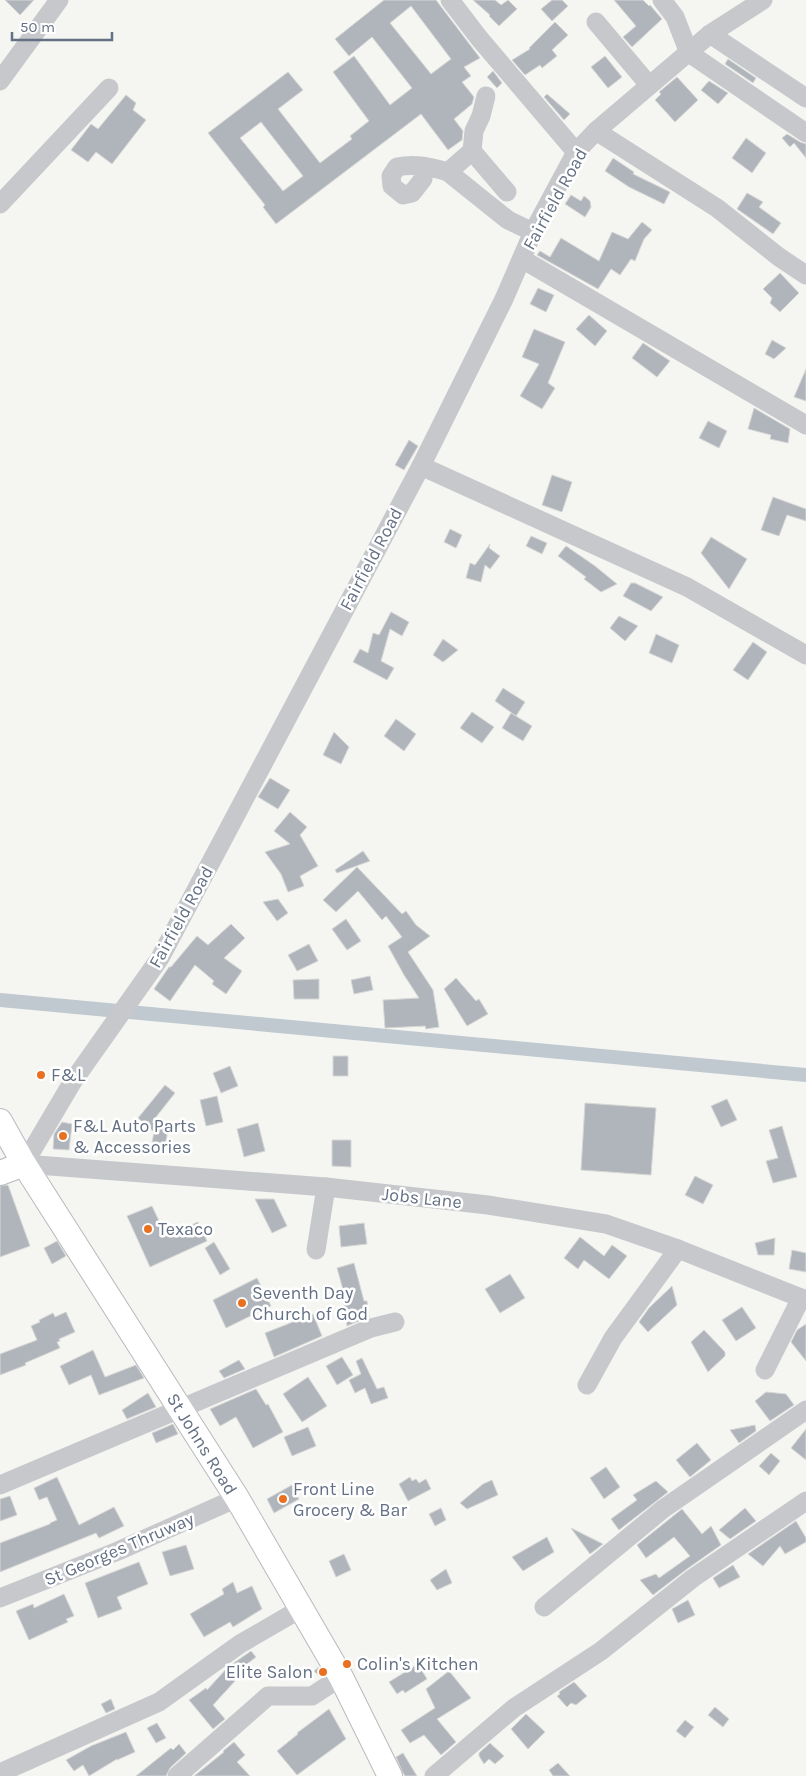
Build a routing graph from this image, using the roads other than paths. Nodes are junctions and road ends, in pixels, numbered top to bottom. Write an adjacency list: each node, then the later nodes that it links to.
1 (59, 0): 8 (street)
2 (450, 0): 16 (street)
3 (662, 0): 7 (street)
4 (763, 0): 6 (street, Fairfield Road)
5 (596, 22): 9 (street)
6 (710, 34): 7 (street, Fairfield Road); 12 (street)
7 (689, 53): 9 (street, Fairfield Road); 14 (street)
8 (0, 81)
9 (648, 86): 13 (street, Fairfield Road)
10 (109, 88): 20 (street)
11 (486, 96): 15 (street)
12 (806, 98)
13 (596, 131): 16 (street, Fairfield Road); 23 (street)
14 (806, 133)
15 (472, 151): 18 (street); 19 (street)
16 (576, 152): 21 (street, Fairfield Road)
17 (424, 167): 18 (street)
18 (448, 172): 21 (street)
19 (507, 192)
20 (0, 204)
21 (533, 232): 22 (street, Fairfield Road)
22 (522, 259): 24 (street); 25 (street, Fairfield Road)
23 (806, 276)
24 (806, 425)
25 (420, 466): 26 (street); 28 (street, Fairfield Road)
26 (806, 655)
27 (0, 1120): 28 (main road, St Johns Road)
28 (24, 1164): 29 (main road); 30 (street, Jobs Lane); 37 (main road, St Johns Road)
29 (0, 1173)
30 (326, 1187): 31 (street, Jobs Lane); 32 (street)
31 (678, 1249): 33 (street, Jobs Lane); 36 (street)
32 (316, 1250)
33 (804, 1299): 35 (street)
34 (395, 1322): 37 (street)
35 (765, 1370)
36 (587, 1386)
37 (180, 1409): 39 (street); 40 (main road, St Johns Road)
38 (806, 1410): 43 (street)
39 (0, 1486)
40 (237, 1498): 42 (street, St Georges Thruway); 44 (main road, St Johns Road)
41 (806, 1501): 49 (street)
42 (0, 1598)
43 (544, 1607)
44 (302, 1608): 45 (main road, St Johns Road); 46 (street)
45 (341, 1677): 47 (street); 48 (main road, St Johns Road)
46 (0, 1773)
47 (177, 1776)
48 (390, 1776)
49 (434, 1776)

